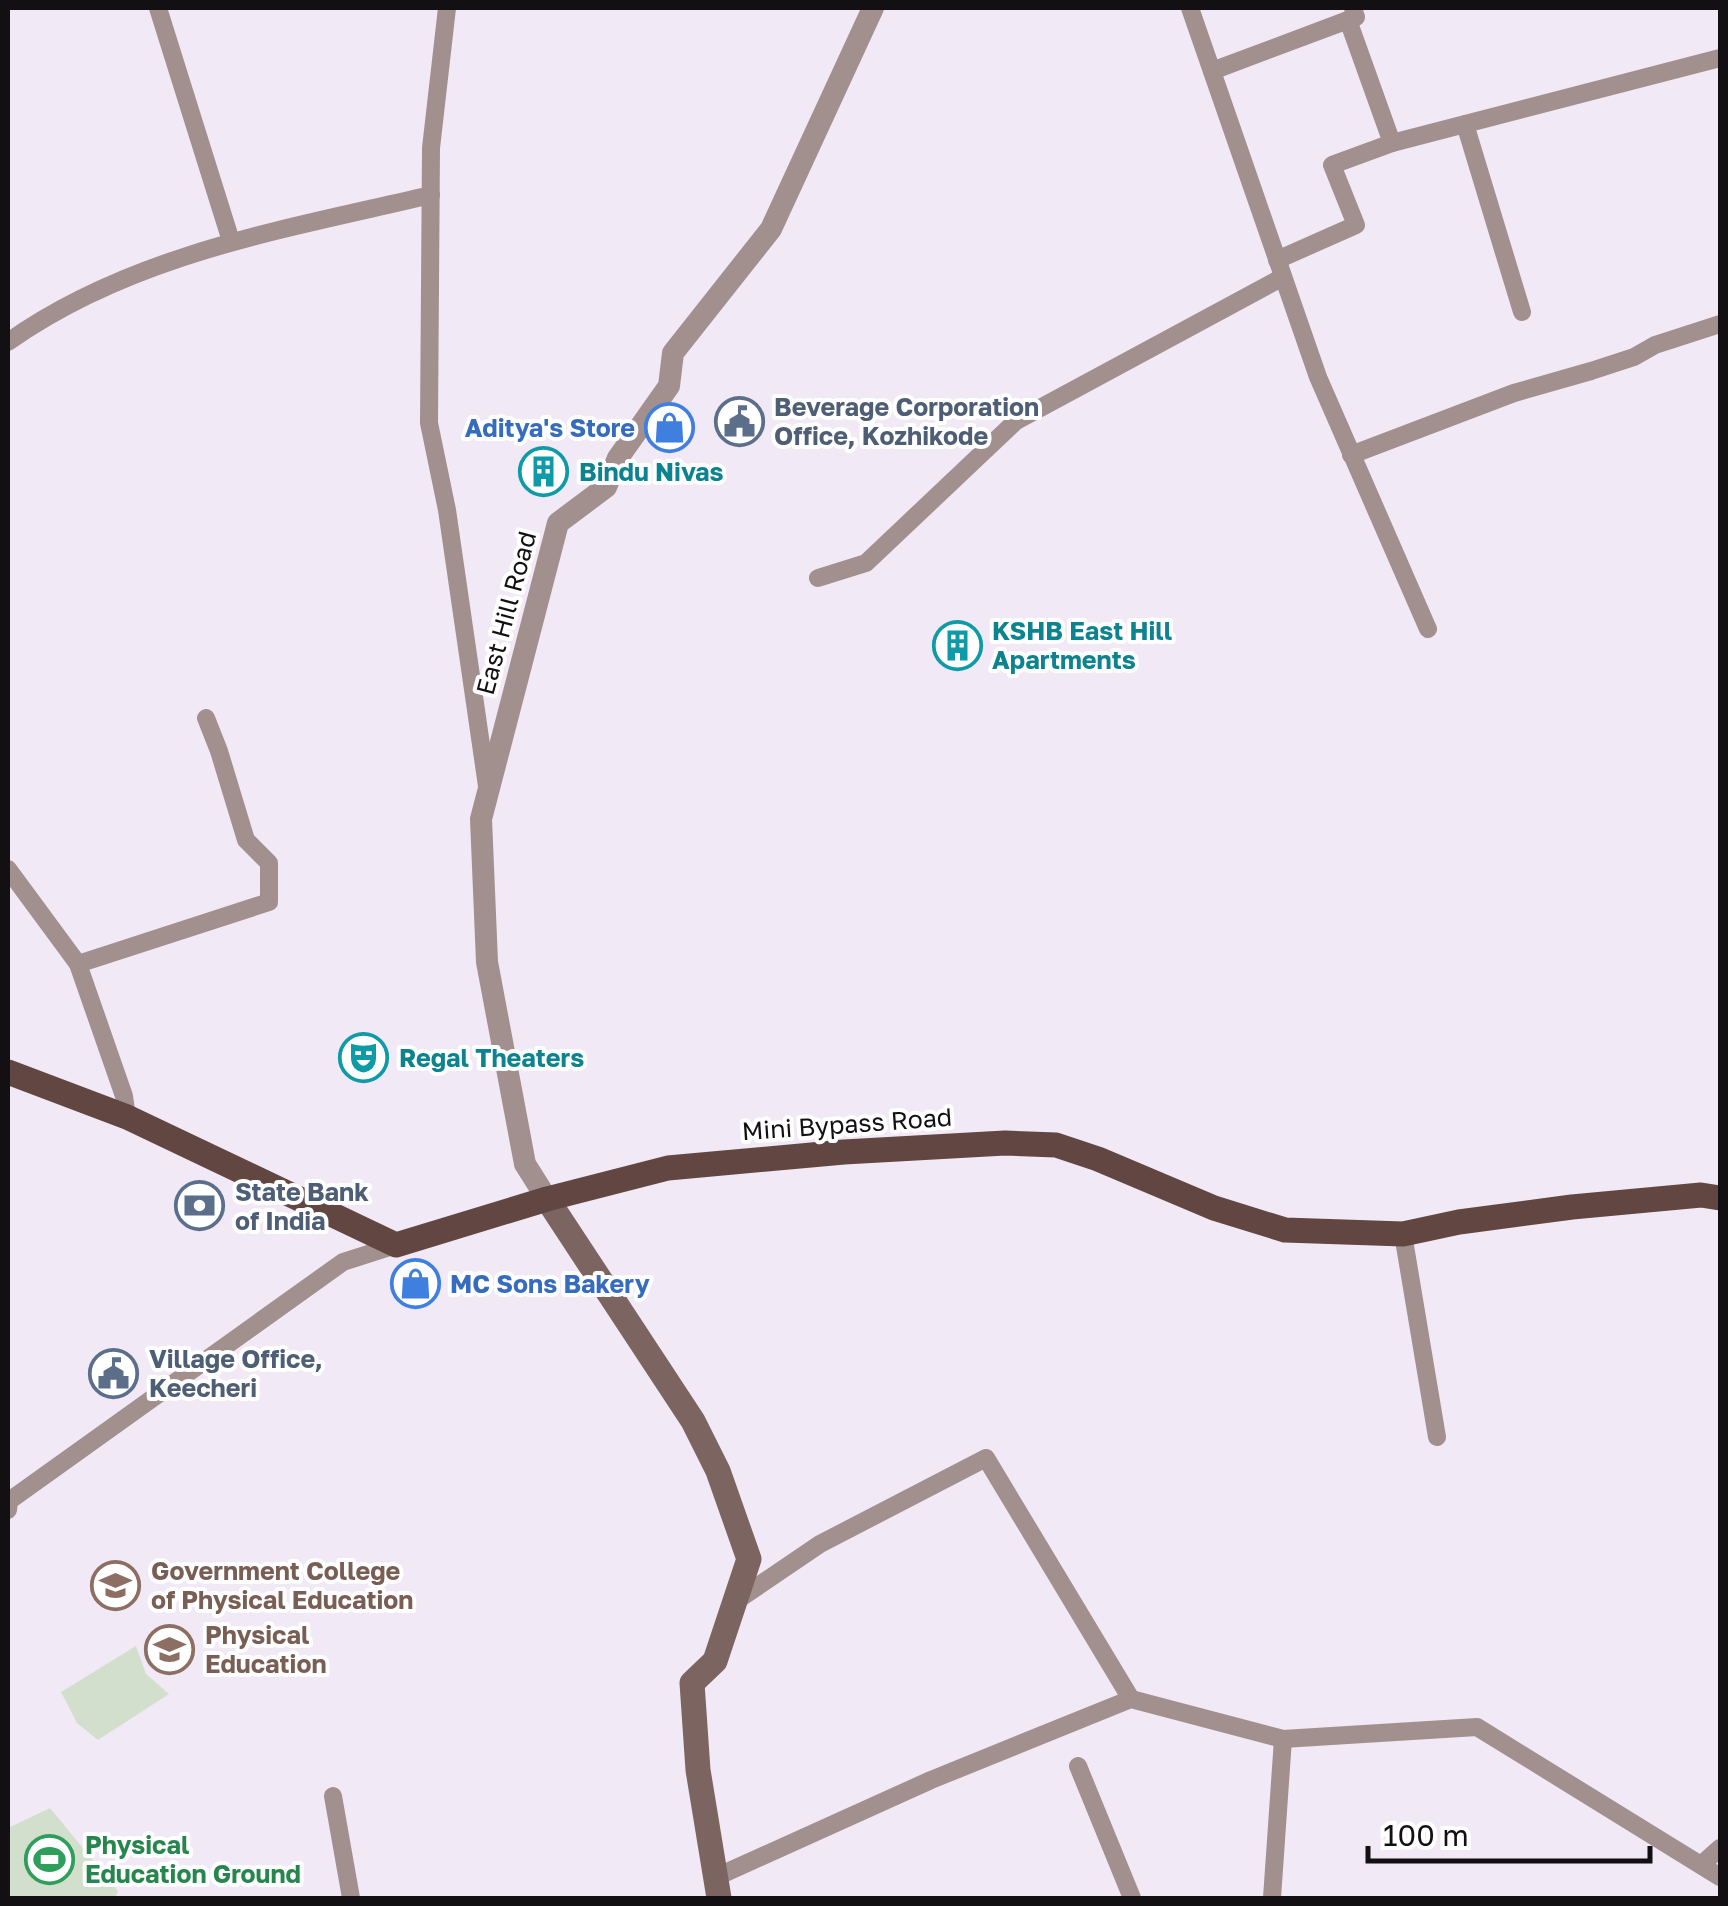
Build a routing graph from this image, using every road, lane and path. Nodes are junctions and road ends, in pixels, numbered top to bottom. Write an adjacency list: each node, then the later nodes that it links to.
1 (158, 8): 11 (street)
2 (447, 8): 10 (street)
3 (873, 8): 20 (street, East Hill Road)
4 (1190, 8): 7 (street)
5 (1350, 14): 7 (street); 9 (street)
6 (1720, 58): 8 (street)
7 (1212, 71): 12 (street)
8 (1465, 124): 9 (street); 13 (street)
9 (1392, 144): 12 (street)
10 (431, 195): 11 (street); 20 (street)
11 (232, 242): 15 (street)
12 (1280, 268): 16 (street); 17 (street)
13 (1522, 312)
14 (1720, 324): 16 (street)
15 (8, 342)
16 (1351, 454): 18 (street)
17 (818, 578)
18 (1428, 629)
19 (206, 718): 22 (street)
20 (488, 794): 26 (street, East Hill Road)
21 (8, 870): 22 (street)
22 (78, 964): 24 (street)
23 (8, 1072): 24 (main road)
24 (127, 1117): 28 (main road)
25 (1720, 1198): 27 (main road, Mini Bypass Road)
26 (547, 1199): 27 (main road, Mini Bypass Road); 28 (main road, Mini Bypass Road); 32 (main road)
27 (1403, 1234): 29 (street)
28 (396, 1245): 30 (street)
29 (1436, 1437)
30 (8, 1501): 31 (street)
31 (8, 1510)
32 (736, 1601): 33 (street); 40 (main road)
33 (1131, 1699): 34 (street); 40 (street)
34 (1283, 1739): 38 (street); 43 (street)
35 (1078, 1766): 42 (street)
36 (333, 1796): 41 (street)
37 (1720, 1848): 38 (street)
38 (1701, 1865): 39 (street)
39 (1720, 1877)
40 (717, 1888)
41 (351, 1898)
42 (1132, 1898)
43 (1272, 1898)

